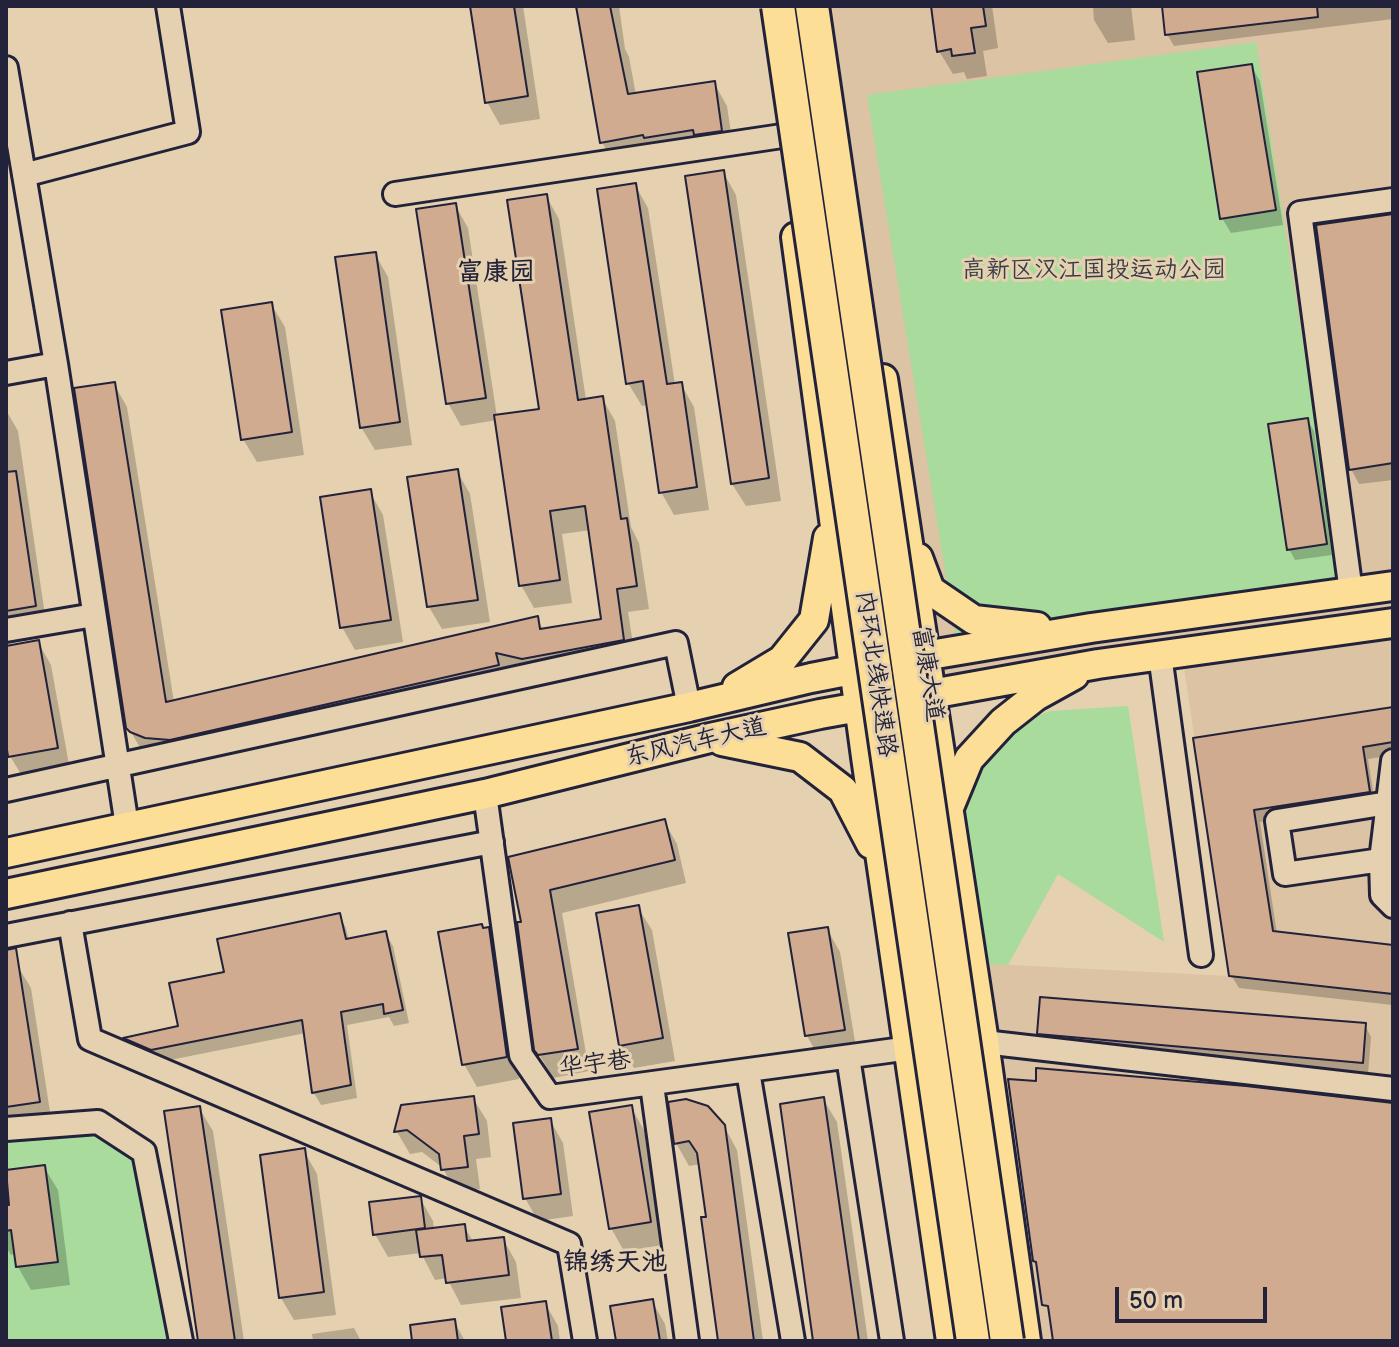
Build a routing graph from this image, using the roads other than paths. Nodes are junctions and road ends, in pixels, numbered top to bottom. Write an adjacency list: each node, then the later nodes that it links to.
1 (168, 6): 8 (street)
2 (764, 6): 7 (main road)
3 (778, 6): 58 (highway, 内环北线快速路, bridge)
4 (812, 6): 59 (highway, 内环北线快速路, bridge)
5 (827, 6): 14 (main road, 富康大道)
6 (6, 68): 8 (street)
7 (782, 136): 9 (street); 13 (main road)
8 (24, 175): 11 (street)
9 (395, 194)
10 (1393, 200): 16 (street)
11 (56, 364): 12 (street); 17 (street)
12 (6, 373)
13 (833, 510): 24 (main road); 26 (main road)
14 (903, 520): 20 (main road); 22 (main road, 富康大道)
15 (1393, 586): 16 (main road, 东风汽车大道)
16 (1351, 592): 20 (main road, 东风汽车大道)
17 (94, 615): 19 (street); 30 (street)
18 (1393, 623): 21 (main road, 东风汽车大道)
19 (6, 630)
20 (1073, 631): 22 (main road, 东风汽车大道)
21 (1160, 655): 23 (main road, 东风汽车大道); 44 (street)
22 (924, 656): 24 (main road, 东风汽车大道); 25 (main road, 富康大道)
23 (1091, 665): 25 (main road, 东风汽车大道); 34 (main road)
24 (854, 670): 26 (main road, 东风汽车大道); 27 (main road)
25 (930, 693): 27 (main road, 东风汽车大道); 34 (main road, 富康大道)
26 (702, 704): 30 (street); 35 (main road, 东风汽车大道)
27 (859, 707): 28 (main road, 东风汽车大道); 39 (main road)
28 (710, 738): 32 (main road, 东风汽车大道); 39 (main road)
29 (1393, 761): 33 (street)
30 (118, 766): 31 (street); 35 (street)
31 (6, 790)
32 (485, 794): 36 (street, 华宇巷); 40 (main road, 东风汽车大道)
33 (1388, 803): 38 (street); 38 (street)
34 (948, 810): 45 (main road, 富康大道)
35 (127, 826): 37 (main road, 东风汽车大道)
36 (492, 842): 42 (street); 49 (street, 华宇巷)
37 (6, 853)
38 (1381, 860): 41 (street)
39 (882, 865): 46 (main road)
40 (6, 894)
41 (1393, 906)
42 (70, 923): 43 (street); 53 (street)
43 (6, 936)
44 (1201, 955)
45 (984, 1042): 50 (street); 60 (main road, 富康大道)
46 (910, 1048): 47 (street, 华宇巷); 57 (main road)
47 (848, 1057): 48 (street, 华宇巷); 56 (street)
48 (748, 1071): 49 (street, 华宇巷); 55 (street)
49 (652, 1085): 54 (street)
50 (1393, 1089)
51 (6, 1129): 52 (street)
52 (181, 1341)
53 (585, 1341)
54 (687, 1341)
55 (793, 1341)
56 (892, 1341)
57 (951, 1341)
58 (973, 1341)
59 (1007, 1341)
60 (1026, 1341)

